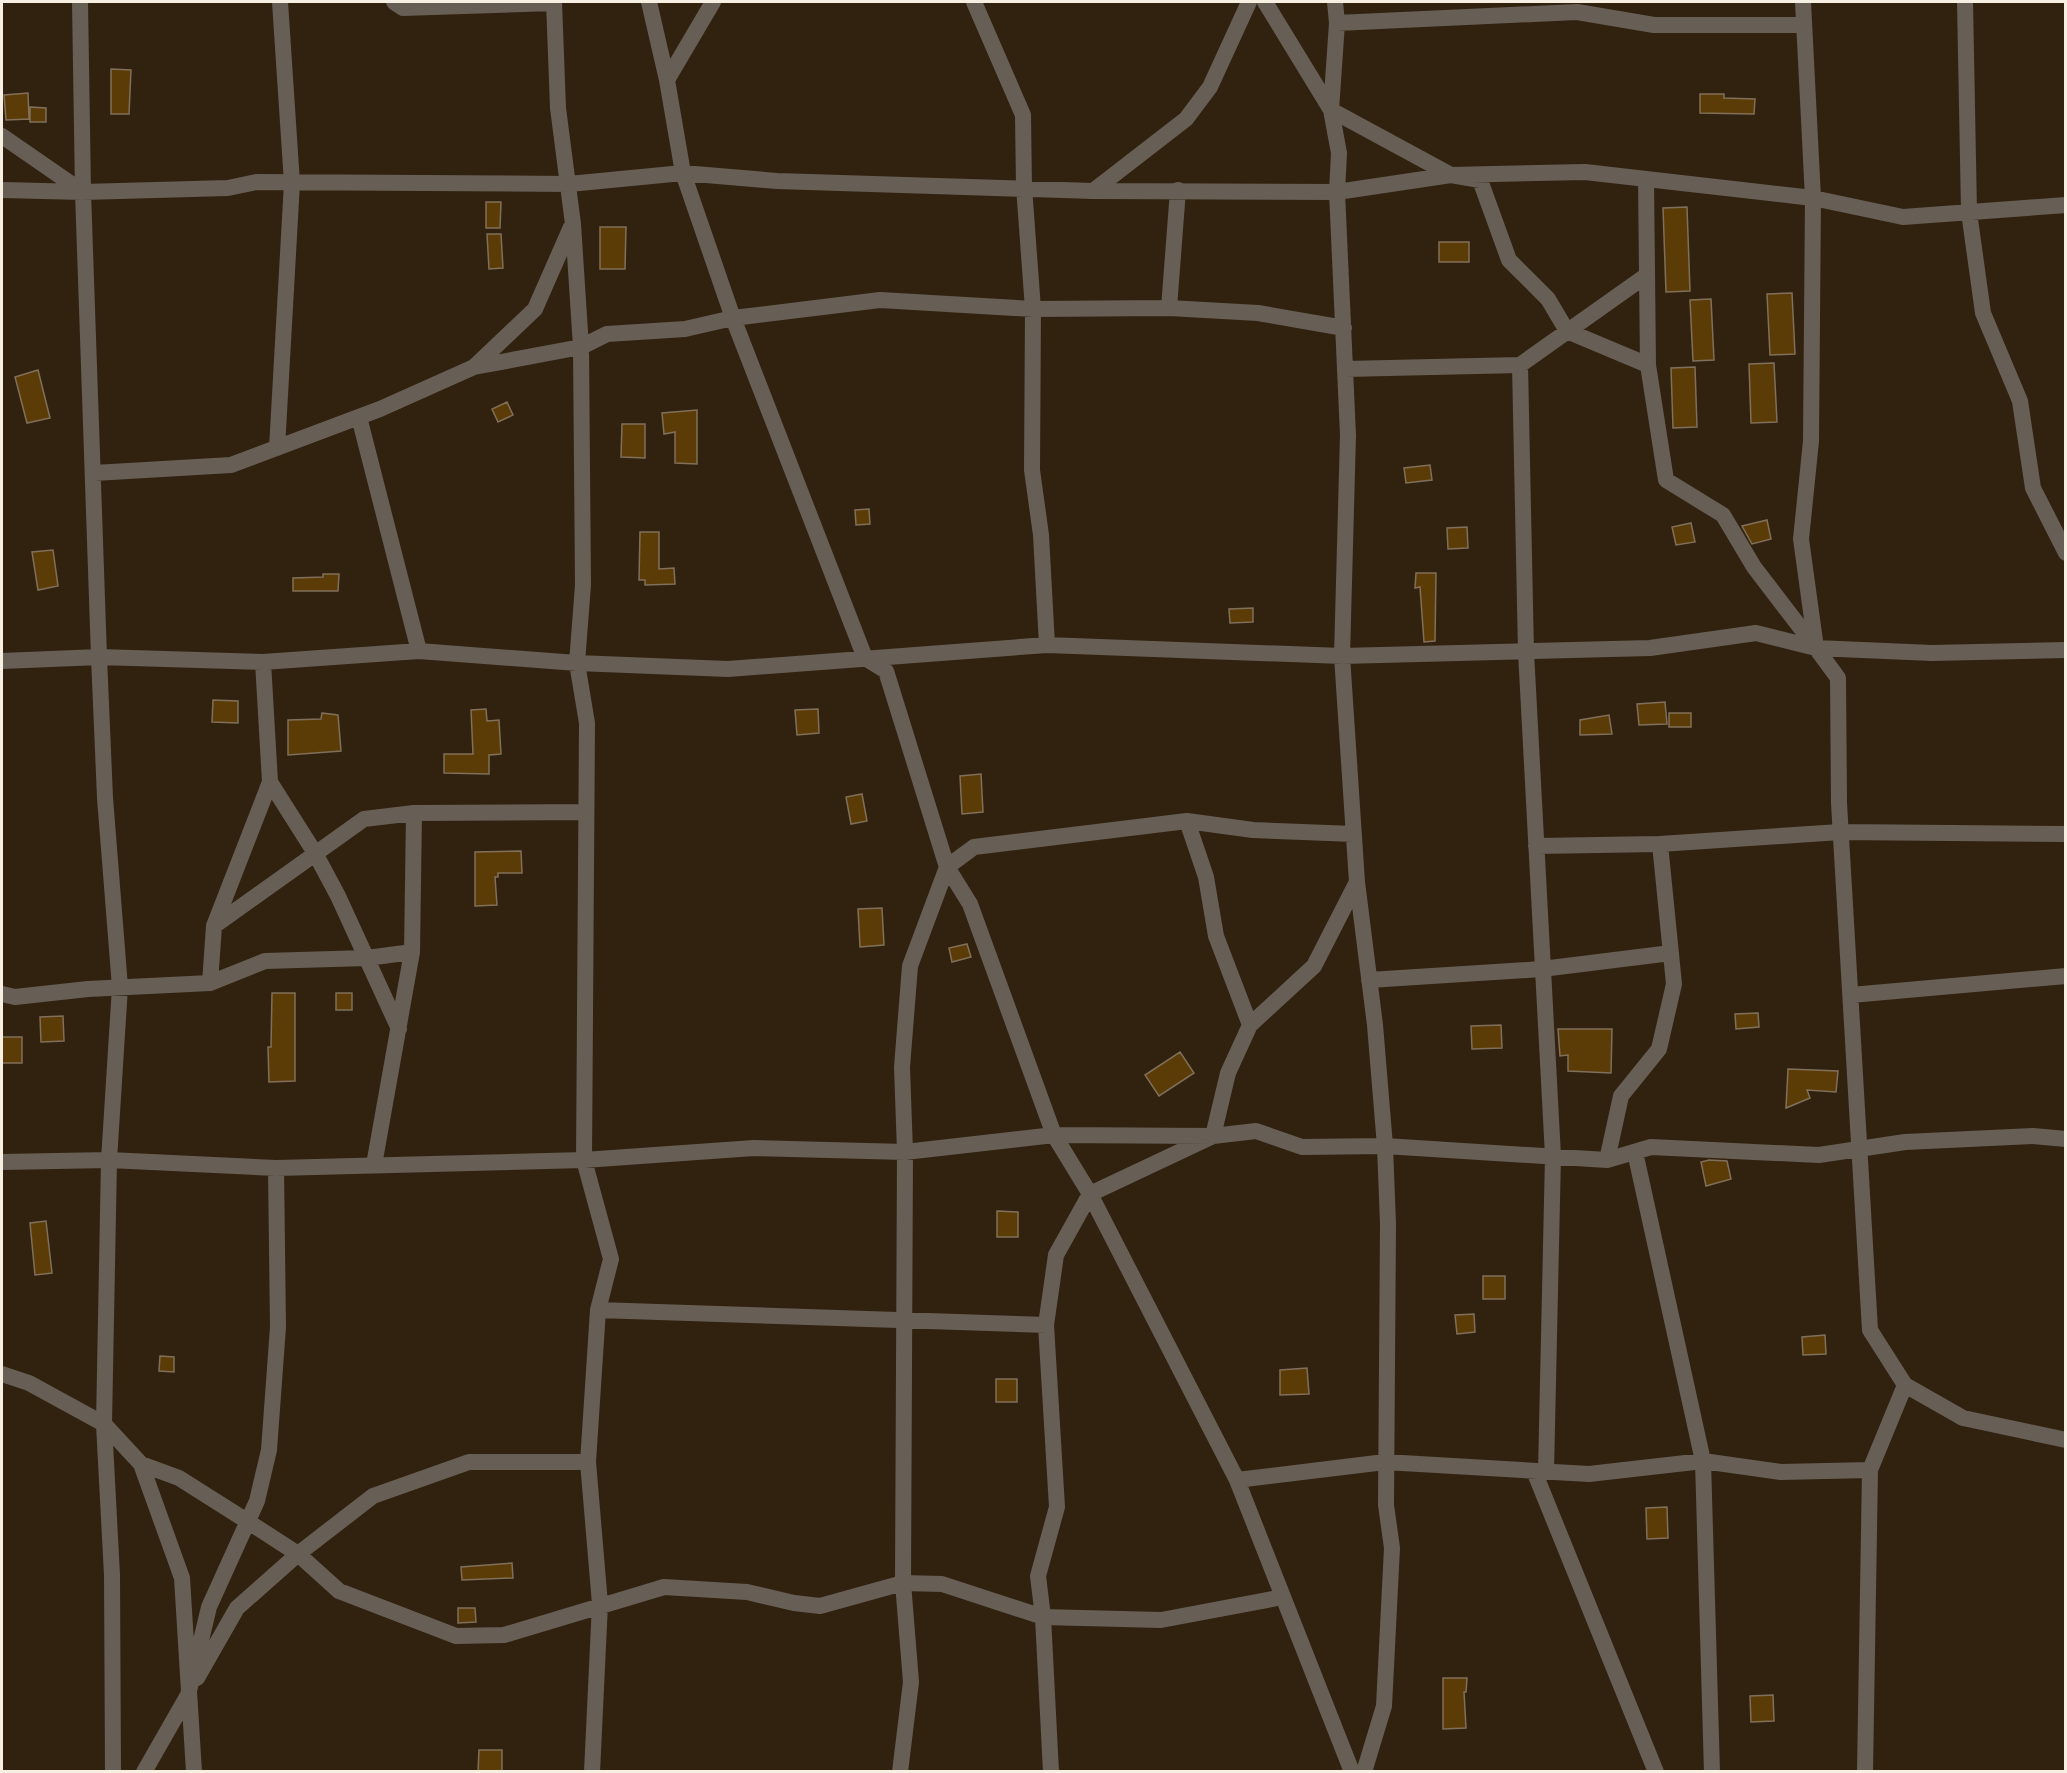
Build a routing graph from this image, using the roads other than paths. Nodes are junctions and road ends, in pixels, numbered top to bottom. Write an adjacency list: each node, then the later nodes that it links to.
1 (80, 2): 27 (street)
2 (280, 2): 21 (street)
3 (554, 2): 12 (street); 22 (street)
4 (649, 2): 15 (street)
5 (713, 2): 15 (street)
6 (974, 2): 23 (street)
7 (1249, 2): 26 (street)
8 (1265, 2): 16 (street)
9 (1335, 2): 13 (street)
10 (1803, 2): 14 (street)
11 (1965, 2): 31 (street)
12 (400, 4)
13 (1337, 23): 14 (street); 16 (street)
14 (1803, 25): 29 (street)
15 (667, 80): 18 (street)
16 (1331, 110): 19 (street); 28 (street)
17 (2, 136): 27 (street)
18 (683, 173): 22 (street); 23 (street); 36 (street)
19 (1451, 176): 20 (street); 28 (street); 38 (street)
20 (1646, 179): 29 (street); 33 (street)
21 (292, 183): 22 (street); 27 (street); 45 (street)
22 (568, 183): 32 (street)
23 (1024, 187): 26 (street); 35 (street)
24 (2, 190): 27 (street)
25 (1178, 190): 26 (street); 28 (street); 34 (street)
26 (1094, 191)
27 (83, 192): 46 (street)
28 (1337, 192): 37 (street)
29 (1813, 198): 31 (street); 49 (street)
30 (2066, 205): 31 (street)
31 (1969, 212): 47 (street)
32 (573, 224): 39 (street); 42 (street)
33 (1647, 275): 38 (street); 41 (street)
34 (1169, 308): 35 (street); 37 (street)
35 (1033, 309): 36 (street); 48 (street)
36 (733, 318): 39 (street); 55 (street)
37 (1344, 327): 43 (street)
38 (1568, 331): 40 (street); 41 (street)
39 (581, 347): 42 (street); 58 (street)
40 (1520, 365): 43 (street); 52 (street)
41 (1648, 365): 49 (street)
42 (474, 367): 44 (street)
43 (1346, 369): 53 (street)
44 (359, 417): 45 (street); 51 (street)
45 (277, 448): 46 (street)
46 (94, 473): 54 (street)
47 (2066, 553)
48 (1047, 645): 53 (street); 55 (street)
49 (1816, 648): 50 (street); 52 (street); 63 (street)
50 (2066, 650)
51 (419, 651): 57 (street); 58 (street)
52 (1526, 652): 53 (street); 67 (street)
53 (1342, 656): 64 (street)
54 (99, 657): 56 (street); 57 (street); 79 (street)
55 (865, 658): 58 (street); 69 (street)
56 (2, 661)
57 (263, 662): 59 (street)
58 (577, 663): 60 (street)
59 (270, 782): 68 (street); 71 (street)
60 (586, 812): 61 (street); 93 (street)
61 (414, 813): 68 (street); 72 (street)
62 (1187, 821): 64 (street); 69 (street); 82 (street)
63 (1840, 832): 65 (street); 66 (street); 81 (street)
64 (1354, 834): 70 (street)
65 (2066, 834)
66 (1660, 844): 67 (street); 73 (street)
67 (1536, 846): 75 (street)
68 (315, 853): 71 (street); 74 (street)
69 (947, 867): 84 (street); 89 (street)
70 (1357, 882): 77 (street); 82 (street)
71 (213, 926): 78 (street)
72 (412, 952): 74 (street); 83 (street)
73 (1671, 953): 75 (street); 94 (street)
74 (368, 958): 78 (street); 83 (street)
75 (1542, 969): 77 (street); 91 (street)
76 (2066, 976): 81 (street)
77 (1370, 980): 87 (street)
78 (210, 983): 79 (street)
79 (120, 987): 80 (street); 92 (street)
80 (2, 994)
81 (1851, 995): 88 (street)
82 (1250, 1025): 85 (street)
83 (399, 1029): 96 (street)
84 (1054, 1135): 85 (street); 89 (street); 98 (street)
85 (1213, 1136): 87 (street); 98 (street)
86 (2066, 1139): 88 (street)
87 (1385, 1146): 91 (street); 108 (street)
88 (1861, 1148): 90 (street); 103 (street)
89 (906, 1152): 93 (street); 100 (street)
90 (1635, 1152): 94 (street); 106 (street)
91 (1553, 1156): 94 (street); 111 (street)
92 (109, 1160): 95 (street); 97 (street); 104 (street)
93 (584, 1160): 96 (street); 99 (street)
94 (1607, 1160)
95 (2, 1162)
96 (374, 1165): 97 (street)
97 (276, 1167): 113 (street)
98 (1090, 1194): 101 (street); 112 (street)
99 (598, 1310): 100 (street); 107 (street)
100 (903, 1320): 101 (street); 115 (street)
101 (1046, 1325): 118 (street)
102 (2, 1374): 104 (street)
103 (1905, 1385): 105 (street); 110 (street)
104 (104, 1424): 109 (street); 120 (street)
105 (2066, 1440)
106 (1702, 1461): 110 (street); 111 (street); 129 (street)
107 (588, 1462): 114 (street); 117 (street)
108 (1385, 1462): 111 (street); 112 (street); 127 (street)
109 (141, 1464): 113 (street); 119 (street)
110 (1870, 1470): 130 (street)
111 (1540, 1471): 128 (street)
112 (1237, 1480): 116 (street)
113 (247, 1521): 114 (street); 119 (street)
114 (298, 1554): 117 (street); 119 (street)
115 (903, 1583): 117 (street); 118 (street); 124 (street)
116 (1283, 1598): 118 (street); 126 (street)
117 (600, 1604): 123 (street)
118 (1043, 1617): 125 (street)
119 (188, 1695): 121 (street); 122 (street)
120 (113, 1772)
121 (144, 1772)
122 (194, 1772)
123 (592, 1772)
124 (900, 1772)
125 (1051, 1772)
126 (1352, 1772)
127 (1364, 1772)
128 (1656, 1772)
129 (1712, 1772)
130 (1865, 1772)

